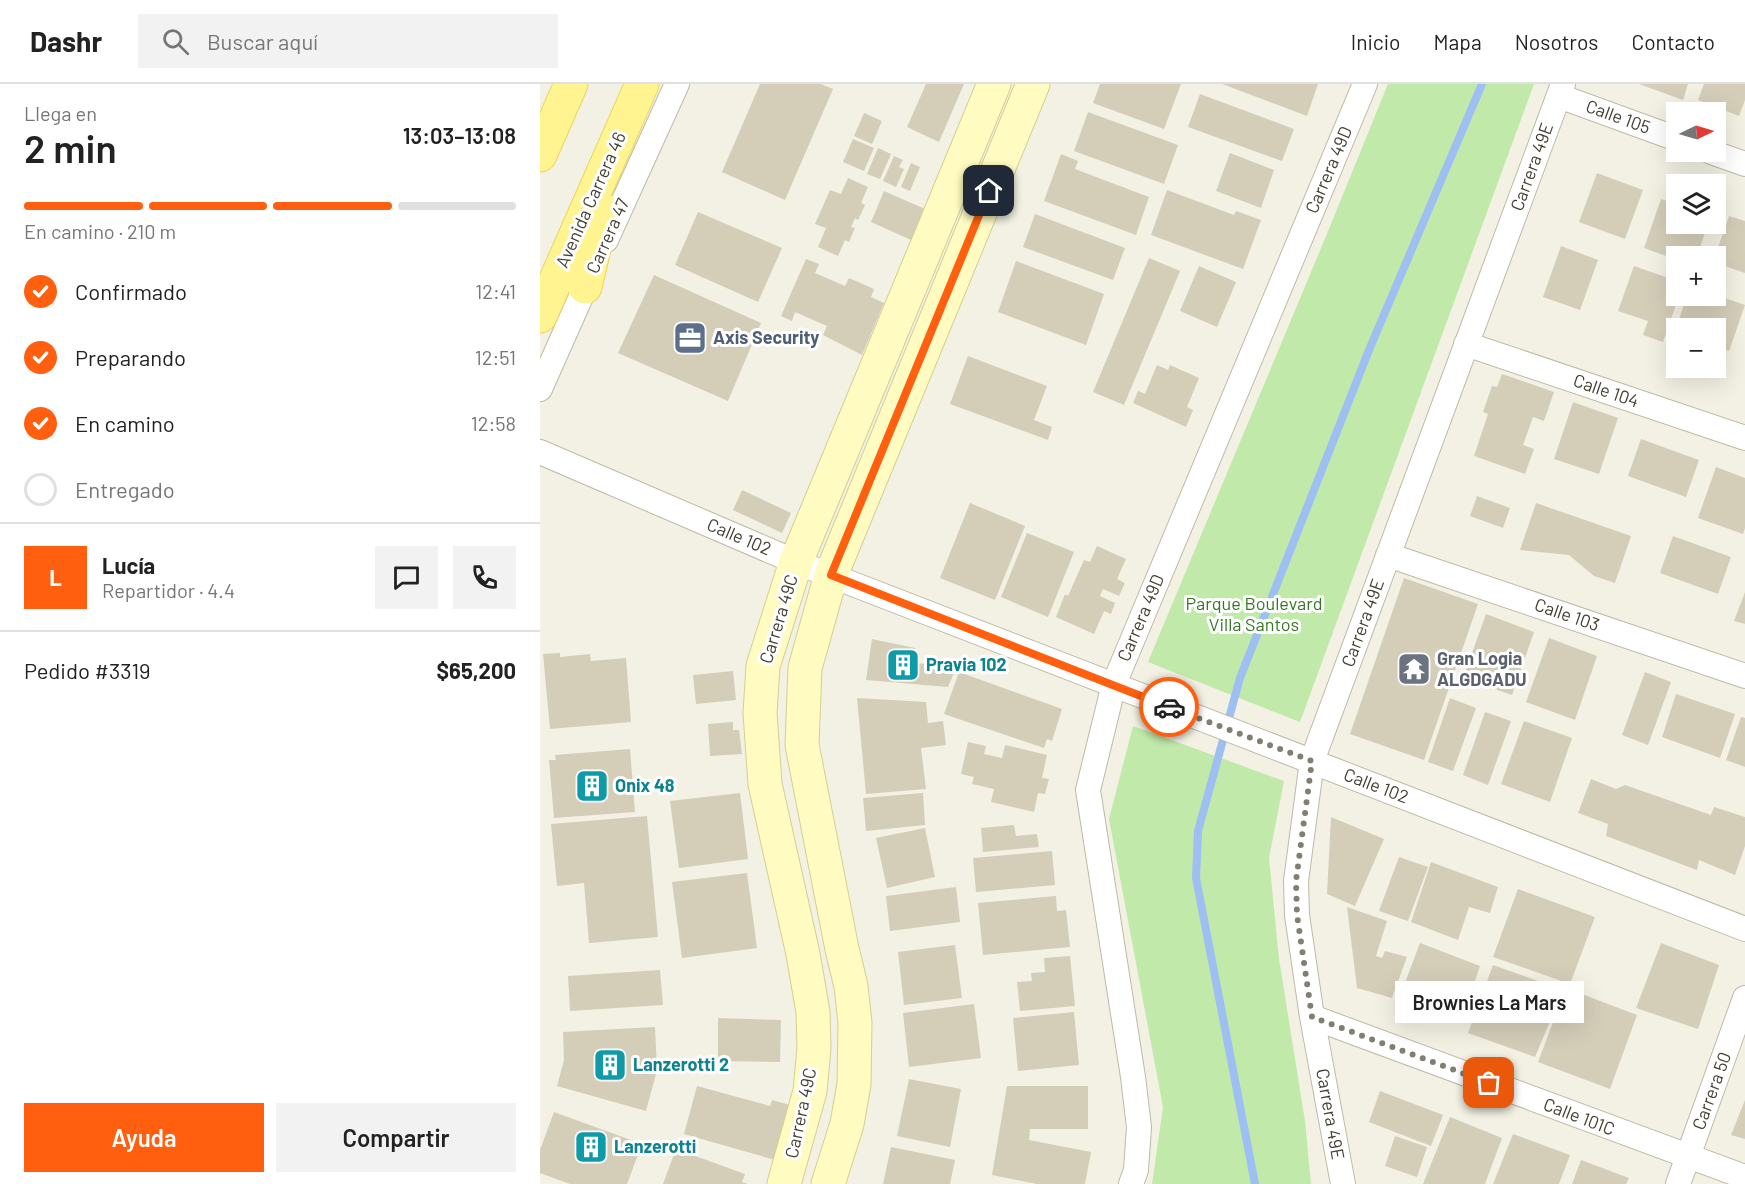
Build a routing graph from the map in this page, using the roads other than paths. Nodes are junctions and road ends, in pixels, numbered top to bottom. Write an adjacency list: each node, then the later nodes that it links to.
1 (571, 84): 10 (main road)
2 (642, 84): 8 (main road, Avenida Carrera 46)
3 (677, 84): 13 (street, Carrera 47)
4 (994, 84): 20 (street, Carrera 49C)
5 (1033, 84): 21 (street, Carrera 49C)
6 (1365, 84): 23 (street, Carrera 49D)
7 (1561, 90): 9 (street, Calle 105); 15 (street, Carrera 49E)
8 (621, 132): 13 (main road); 14 (main road, Avenida Carrera 46)
9 (1666, 134)
10 (540, 155)
11 (1726, 157): 12 (street)
12 (1745, 164)
13 (585, 287): 16 (street, Carrera 47)
14 (540, 316)
15 (1466, 344): 17 (street, Calle 104); 19 (street, Carrera 49E)
16 (540, 389)
17 (1745, 438)
18 (540, 452): 20 (street, Calle 102)
19 (1388, 555): 22 (street, Calle 103); 24 (street, Carrera 49E)
20 (796, 562): 21 (street, Calle 102); 30 (street, Carrera 49C)
21 (831, 575): 23 (street, Calle 102); 31 (street, Carrera 49C)
22 (1745, 676)
23 (1114, 684): 24 (street, Calle 102); 32 (street, Carrera 49D)
24 (1312, 761): 25 (street, Calle 102); 27 (street, Carrera 49E)
25 (1745, 929)
26 (1745, 998): 28 (street, Carrera 50)
27 (1312, 1017): 28 (street, Calle 101C); 33 (street, Carrera 49E)
28 (1688, 1158): 29 (street, Calle 101C); 34 (street, Carrera 50)
29 (1745, 1177)
30 (784, 1184)
31 (828, 1184)
32 (1131, 1184)
33 (1343, 1184)
34 (1678, 1184)

